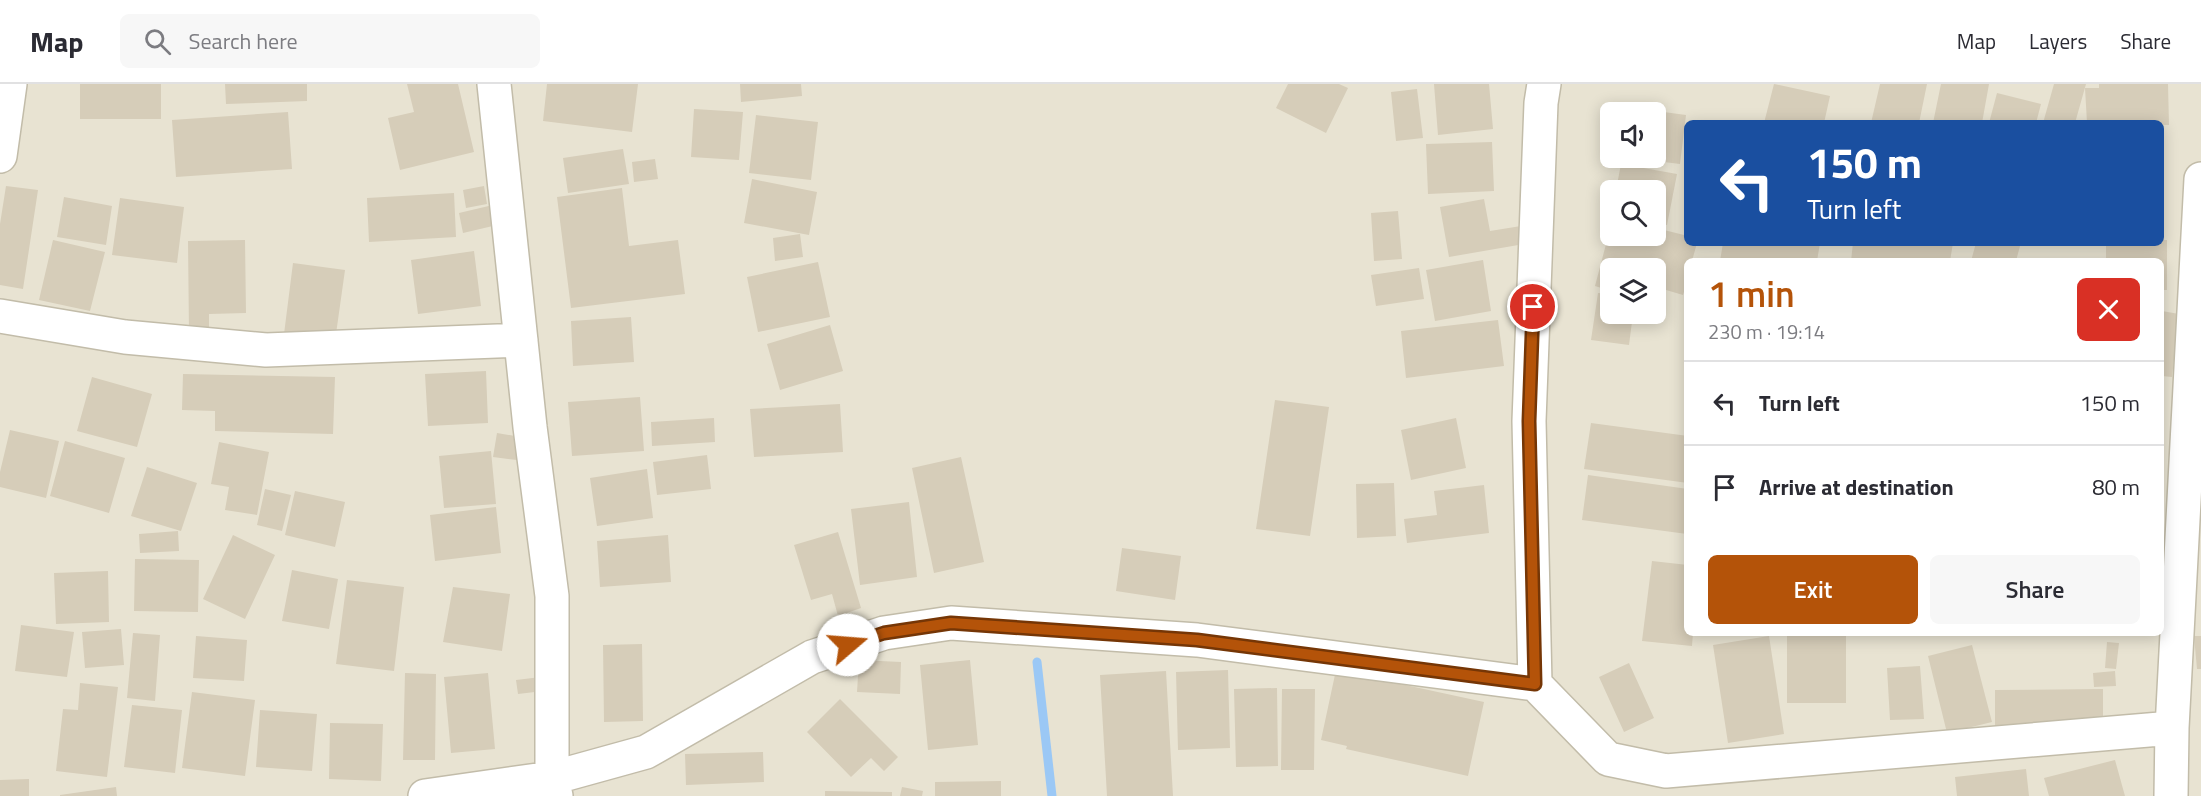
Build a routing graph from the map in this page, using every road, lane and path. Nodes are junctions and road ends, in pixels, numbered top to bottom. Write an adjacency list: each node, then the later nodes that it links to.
1 (10, 84): 4 (street)
2 (494, 84): 7 (street)
3 (1544, 84): 8 (street)
4 (0, 156)
5 (2201, 179): 9 (street)
6 (0, 316): 7 (street)
7 (521, 340): 10 (street)
8 (1535, 684): 9 (street); 10 (street)
9 (2172, 728): 12 (street)
10 (554, 787): 11 (street)
11 (425, 796)
12 (2171, 796)

